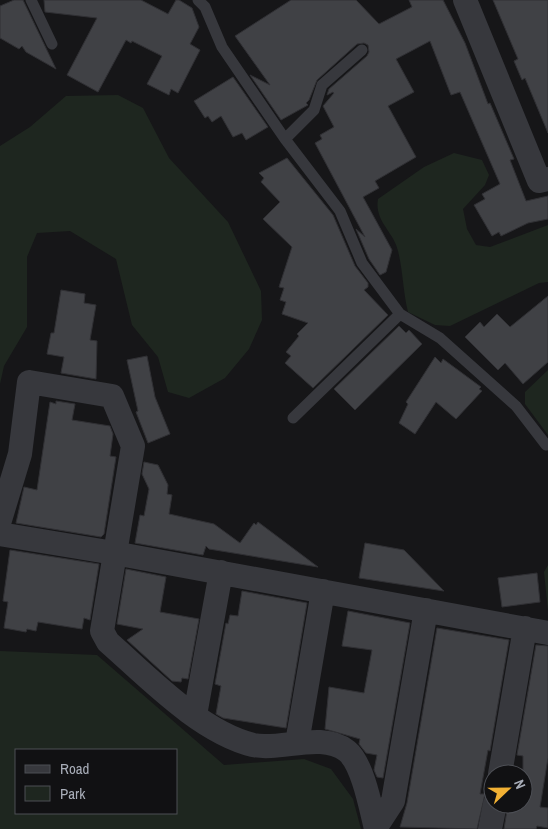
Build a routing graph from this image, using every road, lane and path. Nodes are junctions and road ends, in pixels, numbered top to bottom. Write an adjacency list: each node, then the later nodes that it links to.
1 (30, 0): 4 (lane)
2 (198, 0): 6 (lane)
3 (464, 0): 7 (street)
4 (52, 44)
5 (362, 50): 6 (lane)
6 (285, 139): 8 (lane)
7 (548, 179)
8 (400, 314): 9 (lane); 10 (lane)
9 (294, 418)
10 (546, 445)
11 (0, 520): 13 (street)
12 (0, 534): 13 (street)
13 (114, 553): 14 (street); 19 (street)
14 (221, 572): 15 (street); 19 (street)
15 (323, 591): 16 (street); 20 (street)
16 (426, 610): 17 (street); 23 (street)
17 (525, 628): 18 (street); 21 (street)
18 (548, 633)
19 (195, 715): 20 (street)
20 (297, 743): 23 (street)
21 (502, 764)
22 (493, 814): 24 (street)
23 (376, 828)
24 (490, 829)

